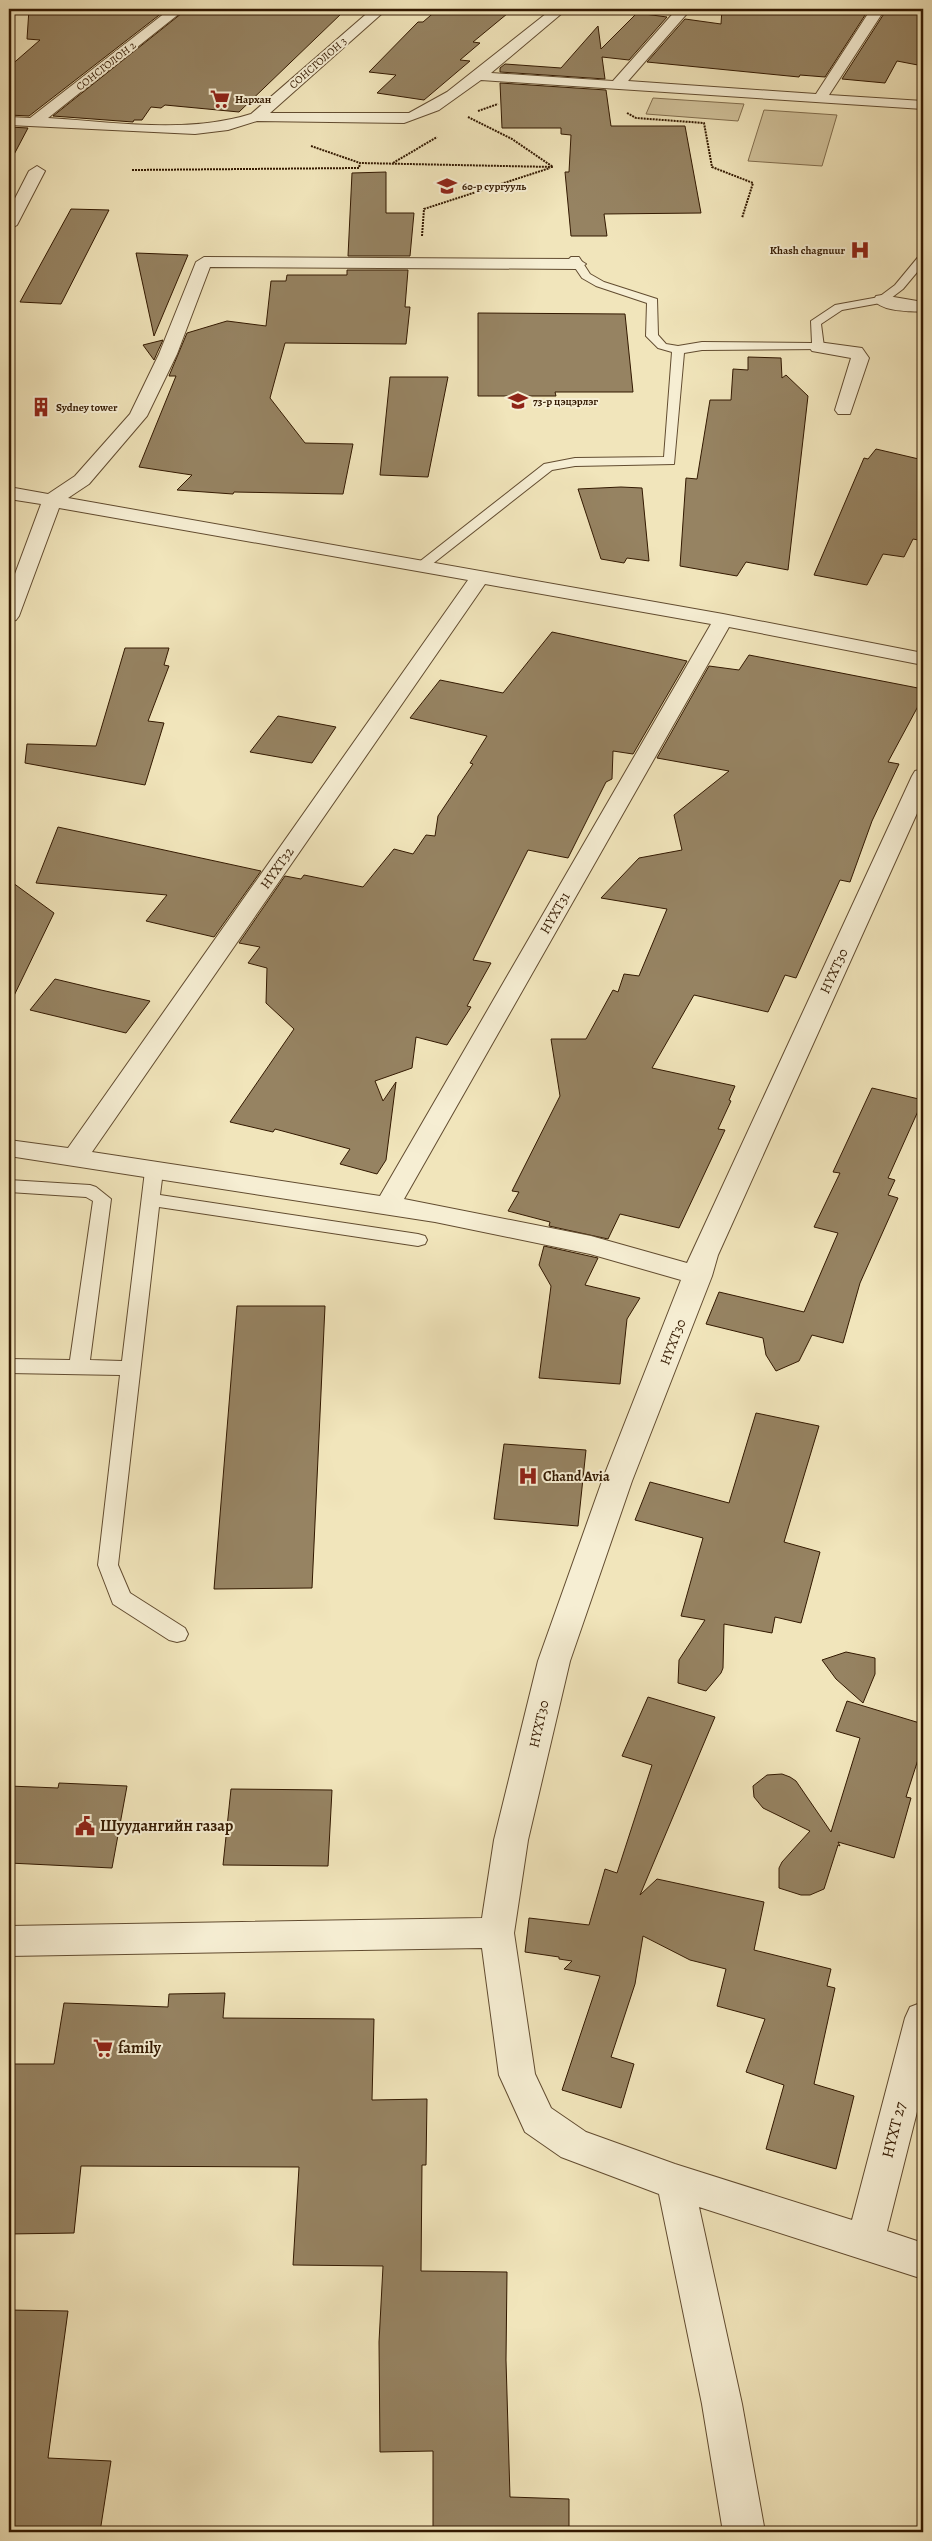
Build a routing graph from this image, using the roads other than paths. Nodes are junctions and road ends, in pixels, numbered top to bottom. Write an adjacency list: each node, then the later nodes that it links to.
1 (178, 9): 12 (street, СОНСГОЛОН 2)
2 (380, 9): 10 (street, СОНСГОЛОН 3)
3 (560, 9): 6 (street)
4 (684, 9): 7 (street)
5 (878, 9): 8 (street)
6 (478, 76): 7 (street); 10 (street)
7 (618, 84): 8 (street)
8 (820, 98): 9 (street)
9 (923, 105)
10 (256, 117): 12 (street)
11 (9, 121): 12 (street)
12 (34, 122)
13 (37, 171): 14 (street)
14 (9, 226)
15 (923, 258): 17 (lane)
16 (577, 261): 20 (lane); 23 (street)
17 (882, 300): 18 (street); 19 (lane)
18 (923, 307)
19 (818, 347): 20 (lane); 21 (street)
20 (678, 350): 24 (lane)
21 (844, 410)
22 (9, 493): 23 (street)
23 (52, 500): 24 (street); 26 (street)
24 (420, 566): 25 (street)
25 (480, 577): 27 (street); 31 (street, НҮХТ32)
26 (9, 616)
27 (723, 620): 28 (street); 35 (street, НҮХТ31)
28 (923, 659)
29 (923, 776): 37 (street, НҮХТ30)
30 (9, 1148): 31 (street)
31 (74, 1159): 32 (street)
32 (154, 1171): 34 (lane); 35 (street)
33 (9, 1186): 39 (lane)
34 (150, 1200): 36 (lane); 40 (lane)
35 (387, 1206): 37 (street)
36 (418, 1240)
37 (698, 1276): 42 (street, НҮХТ30)
38 (9, 1366): 39 (lane)
39 (79, 1367): 40 (lane)
40 (131, 1368): 41 (lane)
41 (177, 1634)
42 (496, 1933): 43 (street); 45 (street, НҮХТ30)
43 (9, 1941)
44 (923, 2018): 46 (street, НҮХТ 27)
45 (675, 2182): 46 (street, НҮХТ30); 48 (street)
46 (865, 2243): 47 (street, НҮХТ30)
47 (923, 2261)
48 (744, 2532)

